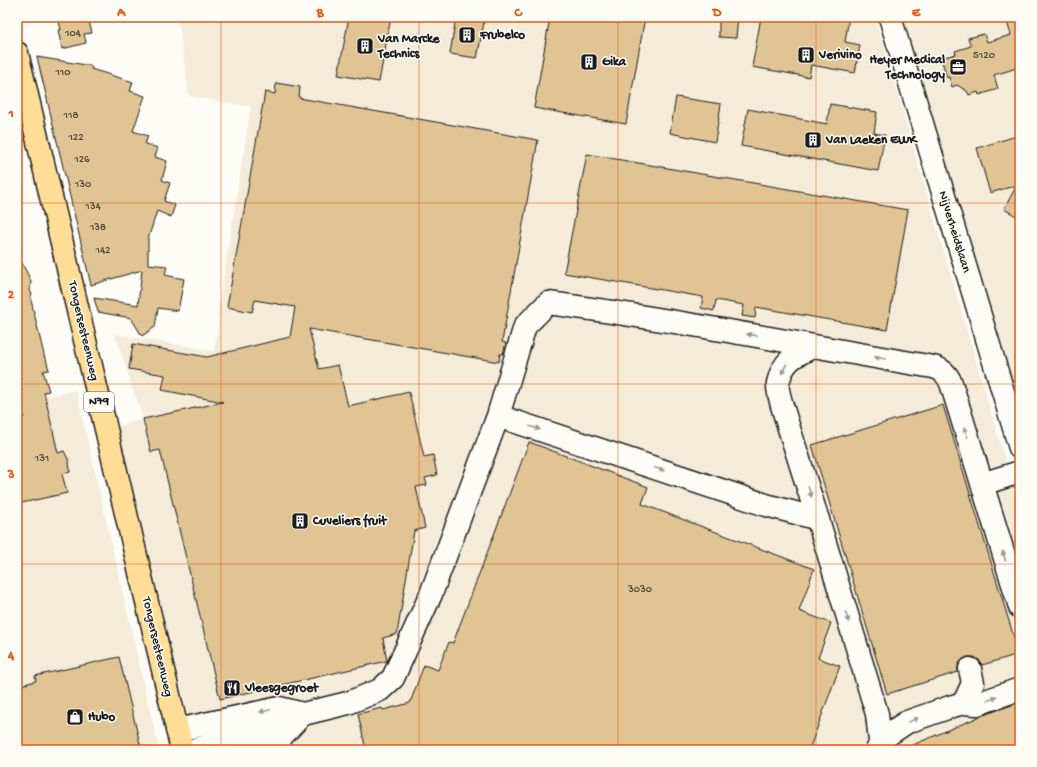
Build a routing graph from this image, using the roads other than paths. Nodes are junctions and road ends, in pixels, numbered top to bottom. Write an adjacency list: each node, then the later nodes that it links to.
1 (890, 17): 5 (street, Nijverheidslaan)
2 (17, 53): 15 (main road, Tongersesteenweg / N79)
3 (815, 346): 4 (street, one-way to 4); 7 (street, one-way to 3); 8 (street, one-way to 8)
4 (498, 416): 8 (street, one-way to 8); 13 (street)
5 (1020, 448)
6 (1020, 472): 7 (street)
7 (982, 484): 9 (street, one-way to 7)
8 (818, 518): 16 (street, one-way to 16)
9 (1020, 607)
10 (970, 669): 12 (street)
11 (1020, 689): 12 (street, one-way to 11)
12 (964, 703): 16 (street, one-way to 12)
13 (303, 714): 14 (street); 15 (street, one-way to 15); 19 (street)
14 (244, 736): 17 (street); 18 (street)
15 (179, 740)
16 (879, 746)
17 (192, 750)
18 (263, 750)
19 (280, 750)

